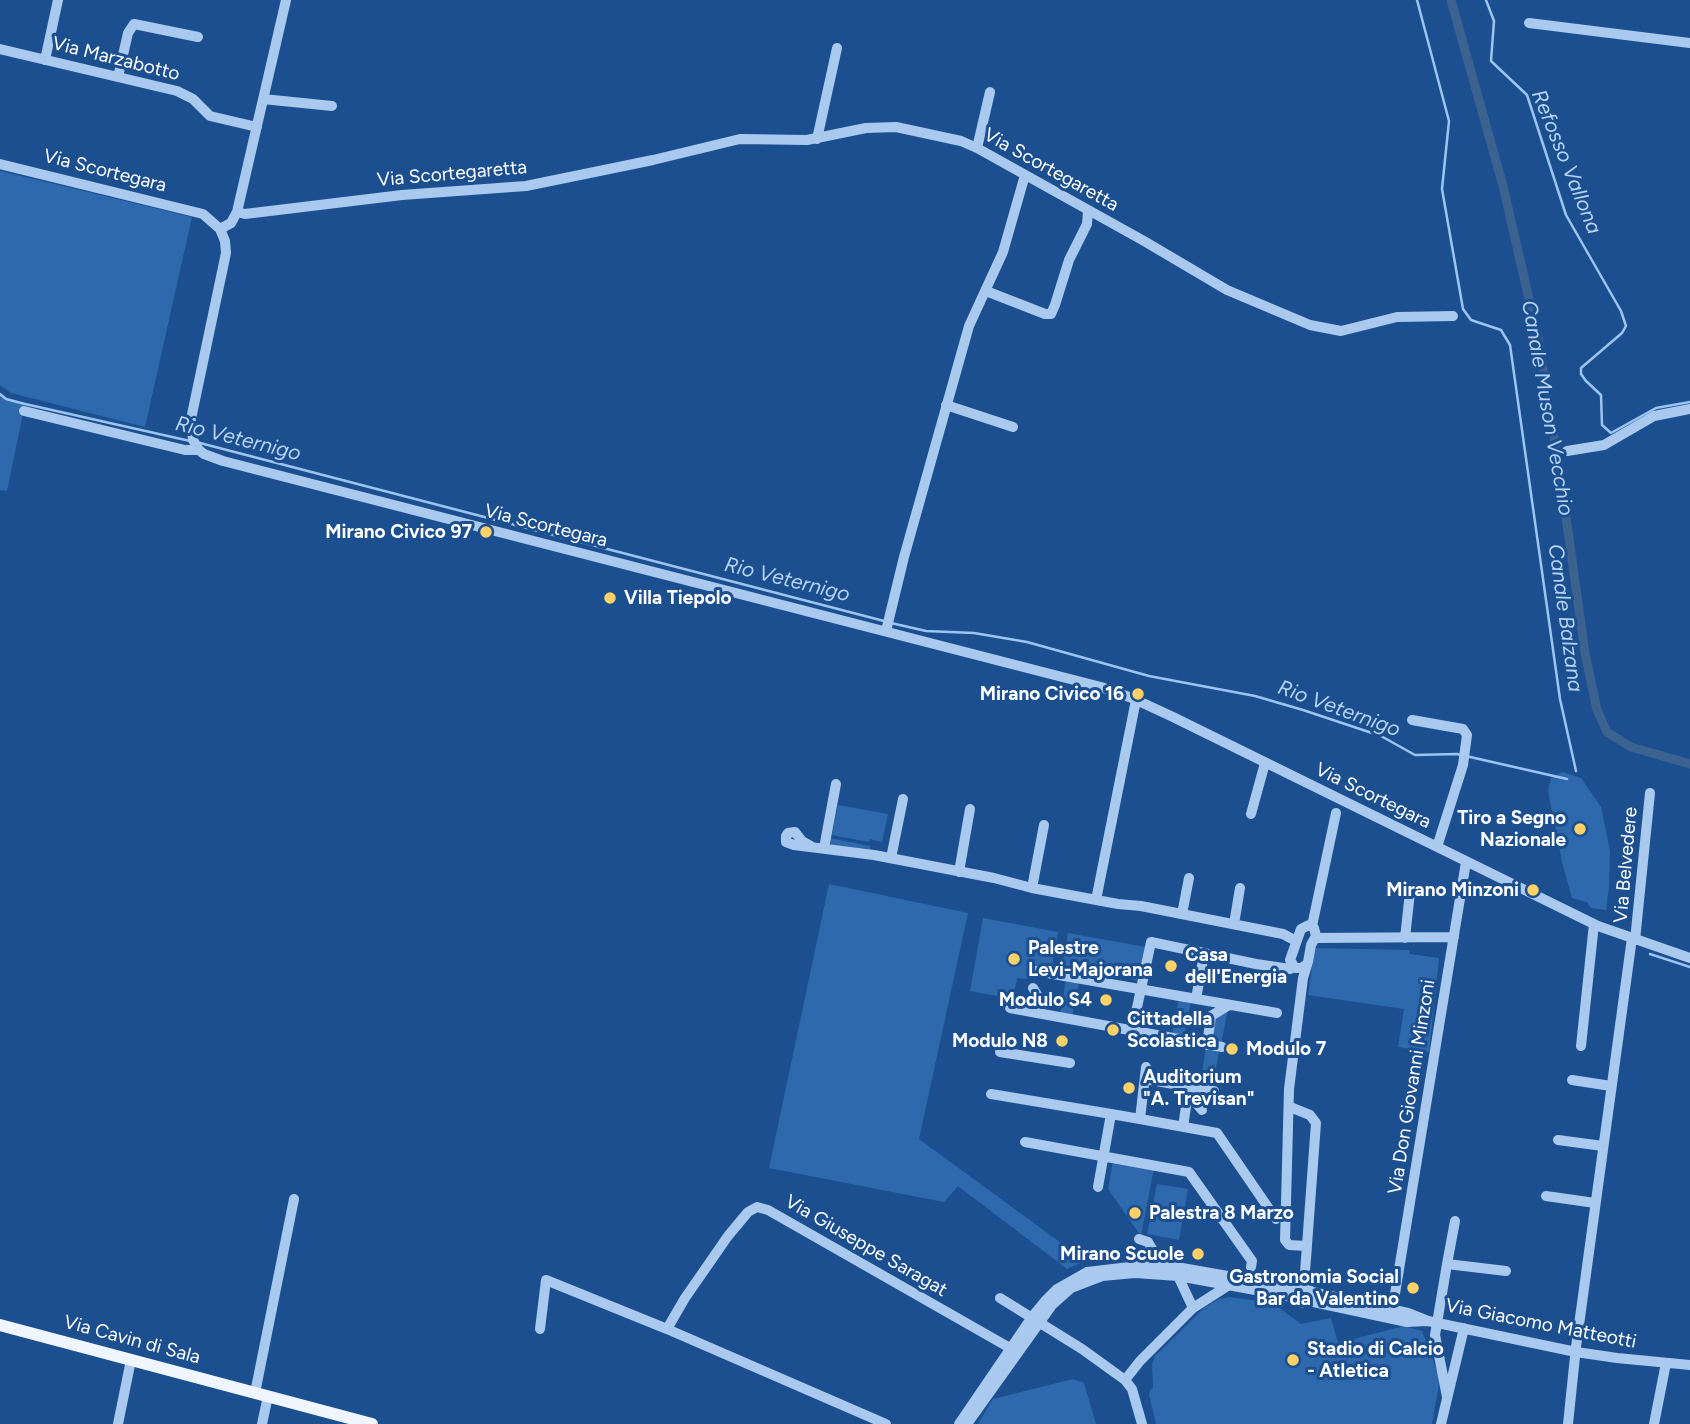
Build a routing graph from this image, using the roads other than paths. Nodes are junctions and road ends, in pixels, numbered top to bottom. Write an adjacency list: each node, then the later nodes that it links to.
1 (58, 0): 8 (street)
2 (286, 0): 11 (street)
3 (1529, 23): 5 (street)
4 (198, 37): 9 (street)
5 (1690, 43)
6 (837, 48): 14 (street)
7 (0, 49): 8 (street, Via Marzabotto)
8 (45, 60): 9 (street, Via Marzabotto)
9 (118, 77): 13 (street, Via Marzabotto)
10 (990, 92): 15 (street)
11 (263, 99): 12 (street); 13 (street)
12 (331, 106)
13 (257, 127): 19 (street)
14 (817, 139): 15 (street, Via Scortegaretta); 19 (street, Via Scortegaretta)
15 (977, 148): 17 (street, Via Scortegaretta)
16 (0, 164): 20 (street, Via Scortegara)
17 (1026, 174): 18 (street, Via Scortegaretta); 21 (street)
18 (1088, 211): 21 (street); 22 (street, Via Scortegaretta)
19 (237, 212): 20 (street)
20 (220, 229): 27 (street)
21 (986, 291): 23 (street)
22 (1453, 316)
23 (946, 405): 26 (street); 29 (street)
24 (1690, 409): 28 (street)
25 (24, 411): 27 (street, Via Scortegara)
26 (1013, 427)
27 (195, 444): 29 (street, Via Scortegara)
28 (1567, 452)
29 (886, 631): 30 (street, Via Scortegara)
30 (1136, 700): 32 (street, Via Scortegara); 50 (street)
31 (1412, 720): 41 (street)
32 (1265, 763): 38 (street); 41 (street, Via Scortegara)
33 (836, 784): 42 (street)
34 (1650, 793): 59 (street, Via Belvedere)
35 (903, 799): 43 (street)
36 (970, 809): 45 (street)
37 (1336, 813): 54 (street)
38 (1251, 814)
39 (1044, 825): 47 (street)
40 (811, 846): 42 (street)
41 (1437, 847): 44 (street, Via Scortegara)
42 (824, 848): 43 (street)
43 (891, 858): 45 (street)
44 (1466, 862): 53 (street, Via Scortegara); 57 (street, Via Don Giovanni Minzoni)
45 (959, 872): 47 (street)
46 (1189, 878): 51 (street)
47 (1032, 888): 50 (street)
48 (1240, 888): 52 (street)
49 (1410, 892): 56 (street)
50 (1096, 900): 51 (street)
51 (1182, 914): 52 (street)
52 (1234, 924): 55 (street)
53 (1594, 925): 59 (street, Via Scortegara); 75 (street)
54 (1312, 926): 55 (street); 58 (street)
55 (1298, 936): 63 (street)
56 (1405, 937): 57 (street); 58 (street)
57 (1454, 937): 111 (street, Via Don Giovanni Minzoni)
58 (1316, 938): 62 (street)
59 (1634, 939): 61 (street, Via Belvedere); 82 (street)
60 (1204, 954): 63 (street); 67 (street); 68 (street)
61 (1690, 958)
62 (1306, 965): 63 (street); 65 (street)
63 (1293, 967): 65 (street)
64 (1037, 971): 67 (street)
65 (1303, 978): 85 (street)
66 (1033, 988): 69 (street)
67 (1139, 989): 68 (street); 73 (street)
68 (1196, 999): 70 (street)
69 (1040, 1000)
70 (1229, 1005): 72 (street); 74 (street)
71 (1010, 1008): 73 (street)
72 (1277, 1013)
73 (1132, 1031): 74 (street)
74 (1207, 1045): 76 (street)
75 (1581, 1046)
76 (1222, 1047)
77 (1000, 1052): 78 (street)
78 (1070, 1063)
79 (1146, 1067): 80 (street)
80 (1145, 1079): 83 (street); 88 (street)
81 (1572, 1080): 82 (street)
82 (1611, 1086): 92 (street)
83 (1214, 1091)
84 (991, 1094): 87 (street)
85 (1290, 1107): 101 (street); 101 (street)
86 (1202, 1110): 89 (street)
87 (1111, 1114): 88 (street); 93 (street)
88 (1140, 1119): 89 (street)
89 (1183, 1127): 98 (street)
90 (1558, 1140): 92 (street)
91 (1025, 1142): 93 (street)
92 (1603, 1146): 97 (street)
93 (1104, 1156): 94 (street); 104 (street)
94 (1098, 1187)
95 (1546, 1196): 97 (street)
96 (294, 1199): 124 (street)
97 (1595, 1203): 119 (street)
98 (1276, 1219)
99 (1455, 1221): 103 (street)
100 (1139, 1239): 102 (street)
101 (1307, 1246): 108 (street)
102 (1154, 1252)
103 (1447, 1264): 105 (street); 113 (street)
104 (1251, 1267)
105 (1506, 1270)
106 (1178, 1276): 107 (street, Via Giacomo Matteotti); 110 (street); 112 (street, Via Giacomo Matteotti)
107 (1230, 1285): 108 (street, Via Giacomo Matteotti); 110 (street)
108 (1303, 1293): 111 (street, Via Giacomo Matteotti); 112 (street, Via Giacomo Matteotti)
109 (1000, 1298): 112 (street)
110 (1193, 1308): 123 (street)
111 (1392, 1314): 113 (street, Via Giacomo Matteotti)
112 (1035, 1319): 118 (street, Via Giacomo Matteotti); 123 (street)
113 (1433, 1322): 116 (street, Via Giacomo Matteotti); 126 (street)
114 (0, 1325): 120 (main road, Via Cavin di Sala)
115 (540, 1328): 117 (street)
116 (1464, 1328): 119 (street, Via Giacomo Matteotti); 126 (street)
117 (667, 1329): 118 (street, Via Giuseppe Saragat); 130 (street)
118 (1014, 1351): 131 (street, Via Giacomo Matteotti); 132 (street, Via Giacomo Matteotti)
119 (1576, 1352): 121 (street, Via Giacomo Matteotti); 135 (street)
120 (131, 1360): 124 (main road, Via Cavin di Sala); 128 (street)
121 (1666, 1363): 122 (street, Via Giacomo Matteotti); 136 (street)
122 (1690, 1365)
123 (1125, 1380): 133 (street)
124 (255, 1393): 125 (main road, Via Cavin di Sala)
125 (268, 1396): 127 (main road, Via Cavin di Sala); 129 (street)
126 (1447, 1397): 134 (street)
127 (367, 1423)
128 (118, 1424)
129 (261, 1424)
130 (886, 1424)
131 (959, 1424)
132 (968, 1424)
133 (1142, 1424)
134 (1441, 1424)
135 (1568, 1424)
136 (1654, 1424)

